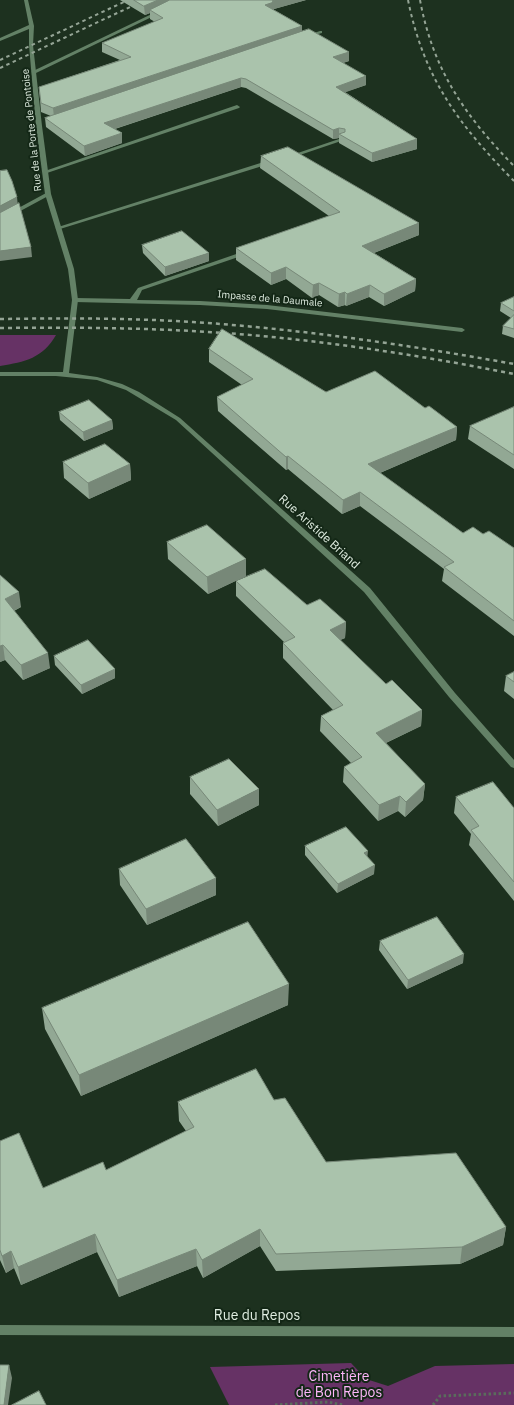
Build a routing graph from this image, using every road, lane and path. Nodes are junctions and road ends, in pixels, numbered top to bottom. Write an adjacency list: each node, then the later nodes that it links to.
1 (26, 0): 3 (street, Rue de la Porte de Pontoise)
2 (163, 10): 7 (street)
3 (32, 26): 6 (street); 7 (street, Rue de la Porte de Pontoise)
4 (320, 32): 5 (street)
5 (298, 39)
6 (0, 40)
7 (34, 72): 10 (street, Rue de la Porte de Pontoise)
8 (237, 107): 14 (street)
9 (46, 123): 10 (street)
10 (39, 126): 14 (street, Rue de la Porte de Pontoise)
11 (342, 140): 12 (street)
12 (282, 159)
13 (274, 161): 17 (street)
14 (45, 172): 15 (street, Rue de la Porte de Pontoise)
15 (48, 194): 16 (street); 17 (street, Rue de la Porte de Pontoise)
16 (0, 220)
17 (58, 228): 19 (street, Rue de la Porte de Pontoise)
18 (251, 251): 20 (street)
19 (75, 300): 20 (street, Impasse de la Daumale); 23 (street, Rue de la Porte de Pontoise)
20 (132, 302): 21 (street, Impasse de la Daumale)
21 (462, 330)
22 (0, 374): 23 (street, Rue Aristide Briand)
23 (66, 374): 24 (street, Rue Aristide Briand)
24 (514, 765)
25 (0, 1330): 26 (street, Rue du Repos)
26 (514, 1332)
27 (514, 1394): 30 (path)
28 (275, 1405): 29 (path)
29 (343, 1405)
30 (433, 1405)

